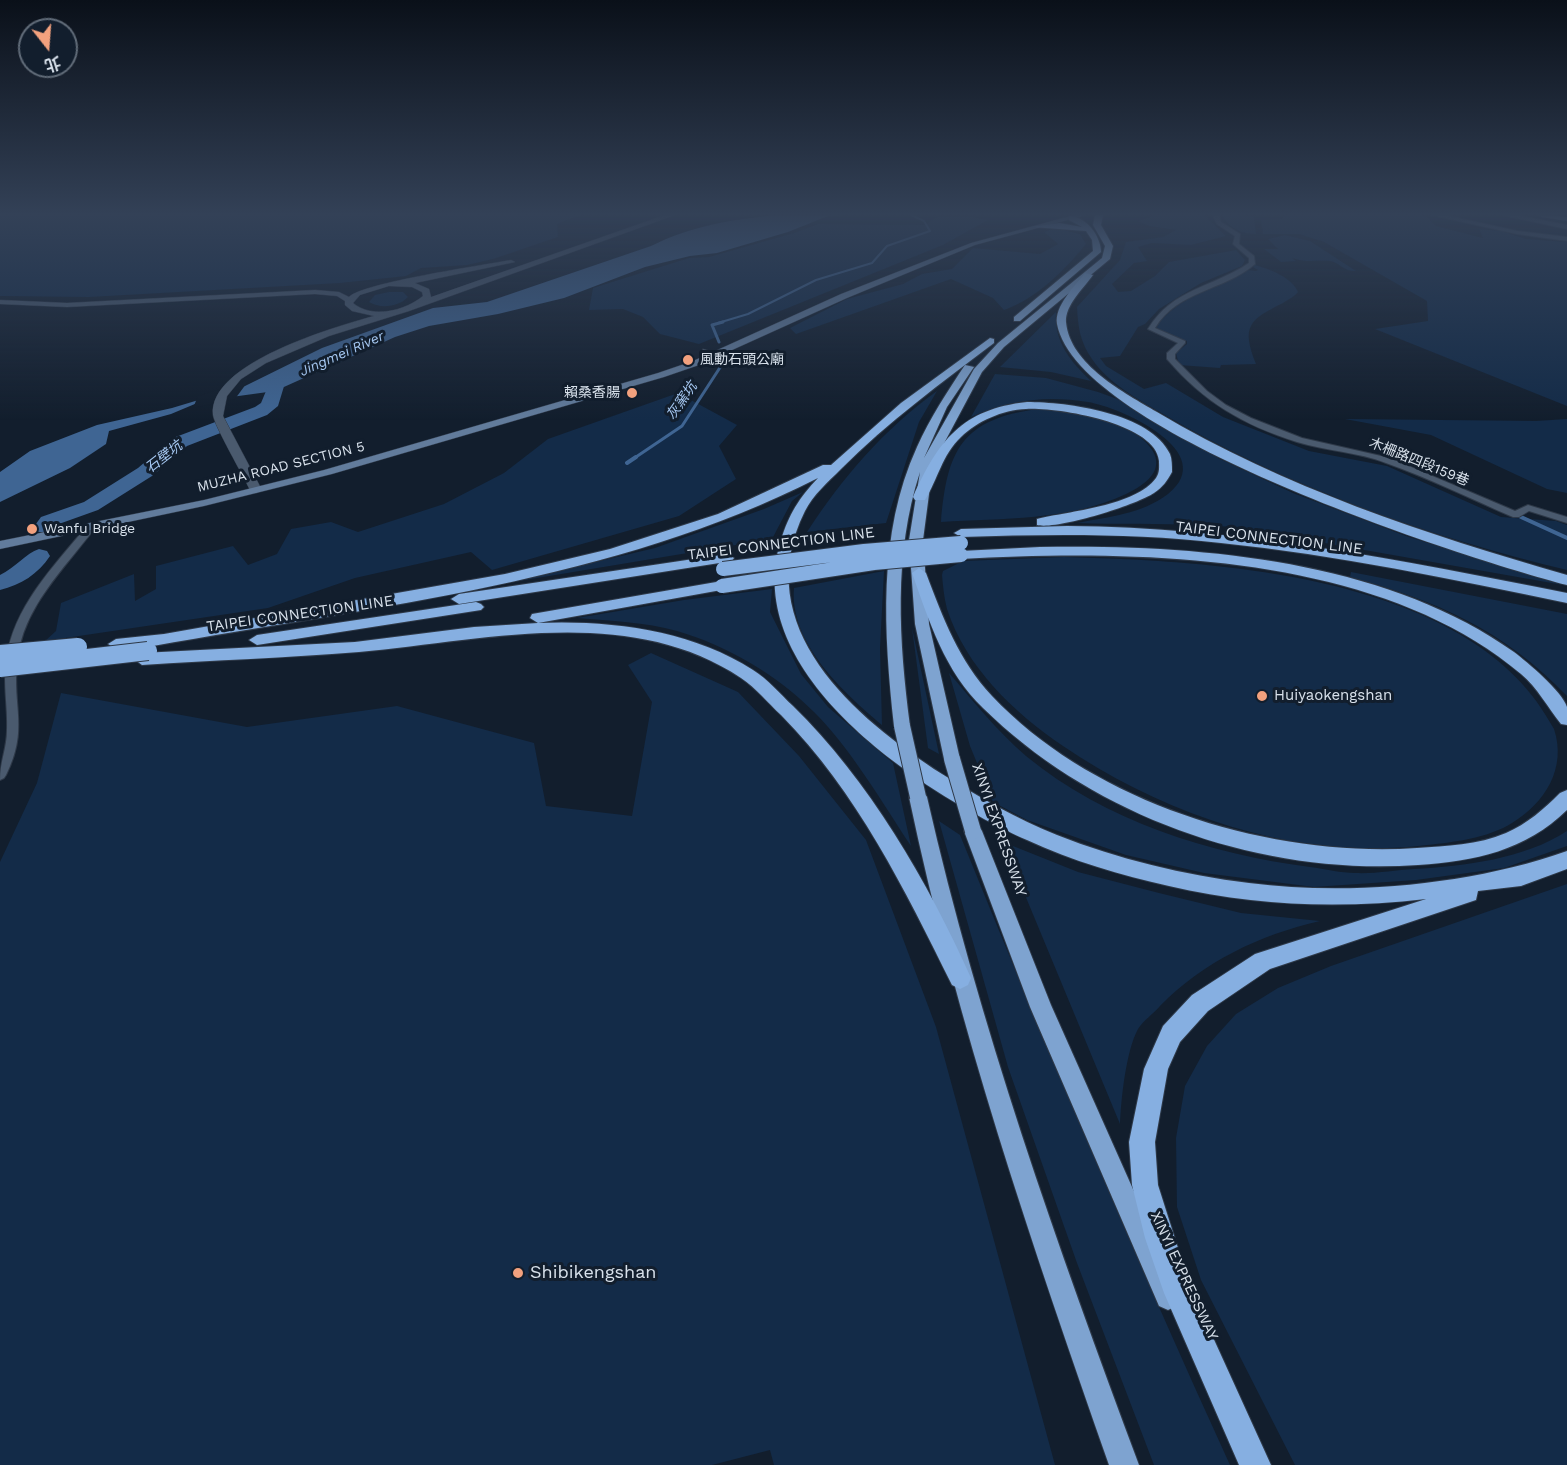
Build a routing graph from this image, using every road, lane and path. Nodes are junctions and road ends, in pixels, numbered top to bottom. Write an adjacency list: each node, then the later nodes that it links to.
1 (397, 283): 9 (street)
2 (477, 283): 13 (street)
3 (871, 283): 17 (main road, MUZHA ROAD SECTION 5)
4 (875, 283): 17 (main road, MUZHA ROAD SECTION 5)
5 (1061, 283): 16 (highway)
6 (1078, 283): 20 (highway, XINYI EXPRESSWAY)
7 (1082, 283): 27 (highway)
8 (1215, 283): 21 (street, 木柵路四段159巷)
9 (394, 284): 10 (street); 11 (street); 13 (street)
10 (254, 294): 11 (street); 12 (street)
11 (349, 300): 14 (street)
12 (0, 302)
13 (410, 307): 14 (street); 15 (street)
14 (354, 309): 15 (street)
15 (323, 336): 19 (street)
16 (990, 341): 18 (highway); 39 (highway, bridge)
17 (710, 352): 19 (main road, MUZHA ROAD SECTION 5)
18 (843, 460): 31 (highway); 38 (highway)
19 (256, 490): 22 (main road, MUZHA ROAD SECTION 5)
20 (920, 497): 23 (highway); 26 (highway, XINYI EXPRESSWAY)
21 (1567, 520)
22 (90, 528): 24 (main road, MUZHA ROAD SECTION 5); 35 (street)
23 (961, 544): 25 (highway, TAIPEI CONNECTION LINE); 30 (highway, bridge); 31 (highway, TAIPEI CONNECTION LINE, bridge); 34 (highway)
24 (0, 545)
25 (1401, 569): 28 (highway, TAIPEI CONNECTION LINE); 29 (highway, TAIPEI CONNECTION LINE)
26 (919, 573): 36 (highway); 41 (highway, XINYI EXPRESSWAY, bridge)
27 (1567, 580)
28 (1567, 597)
29 (1567, 607)
30 (436, 636): 31 (highway); 39 (highway)
31 (148, 650): 32 (highway, TAIPEI CONNECTION LINE, bridge); 33 (highway, bridge)
32 (0, 654)
33 (0, 669)
34 (1567, 719)
35 (0, 775)
36 (1567, 798)
37 (1567, 860): 38 (highway)
38 (1530, 874): 42 (highway)
39 (960, 978): 40 (highway)
40 (1124, 1465)
41 (1249, 1465)
42 (1255, 1465)

